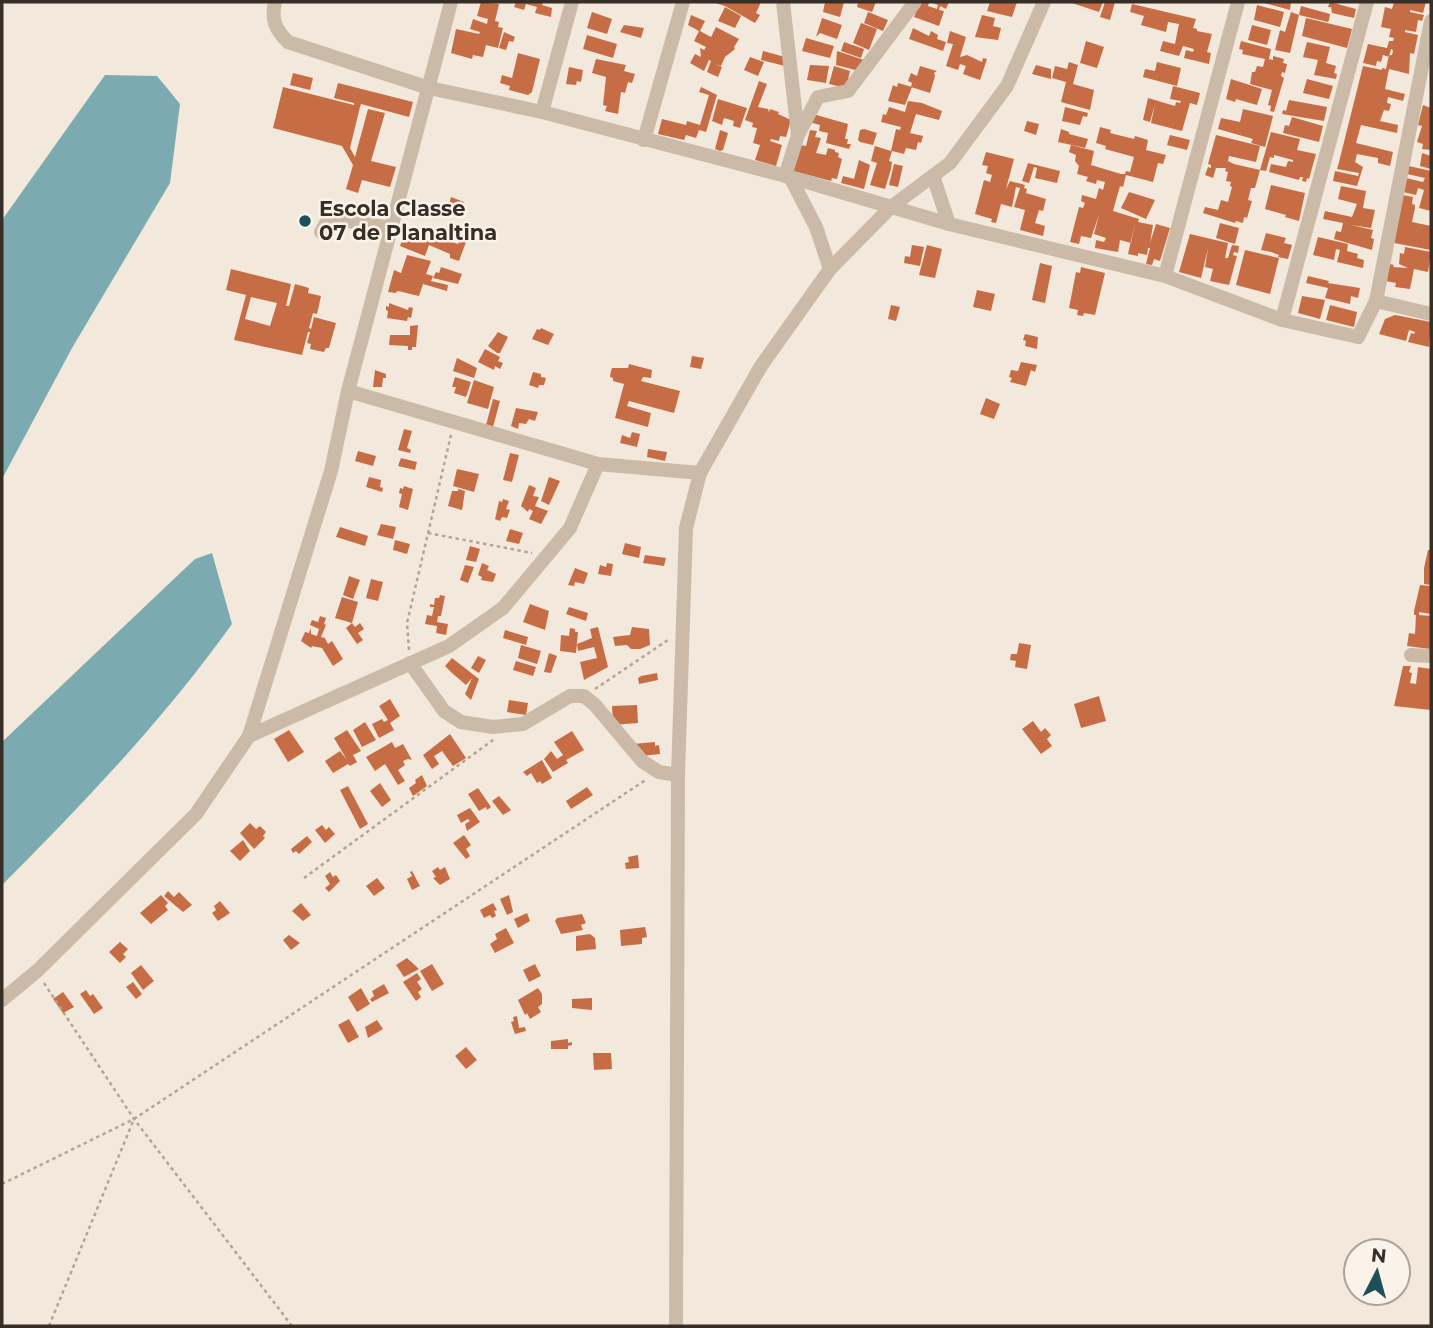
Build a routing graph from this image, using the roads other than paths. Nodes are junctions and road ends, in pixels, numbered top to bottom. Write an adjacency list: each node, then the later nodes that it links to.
1 (275, 2): 11 (street)
2 (451, 2): 11 (street)
3 (572, 2): 12 (street)
4 (683, 2): 14 (street)
5 (783, 2): 13 (street)
6 (915, 2): 13 (street)
7 (1044, 2): 15 (street)
8 (1238, 2): 22 (street)
9 (1367, 2): 25 (street)
10 (1431, 21): 23 (street)
11 (429, 88): 12 (street); 19 (street)
12 (542, 112): 14 (street)
13 (798, 135): 16 (street)
14 (644, 140): 16 (street)
15 (933, 176): 17 (street); 18 (street)
16 (787, 177): 17 (street); 21 (street)
17 (891, 207): 18 (street); 21 (street)
18 (949, 224): 22 (street)
19 (391, 228): 20 (street); 26 (street)
20 (321, 232)
21 (831, 269): 28 (street)
22 (1165, 276): 25 (street)
23 (1376, 301): 24 (street); 25 (street)
24 (1431, 311)
25 (1282, 320)
26 (348, 391): 27 (street); 32 (street)
27 (598, 464): 28 (street); 31 (street)
28 (700, 473): 33 (street)
29 (1411, 655): 30 (street)
30 (1431, 656)
31 (410, 663): 32 (street); 33 (street)
32 (249, 736): 34 (street)
33 (678, 775): 35 (street)
34 (2, 1000)
35 (676, 1326)

